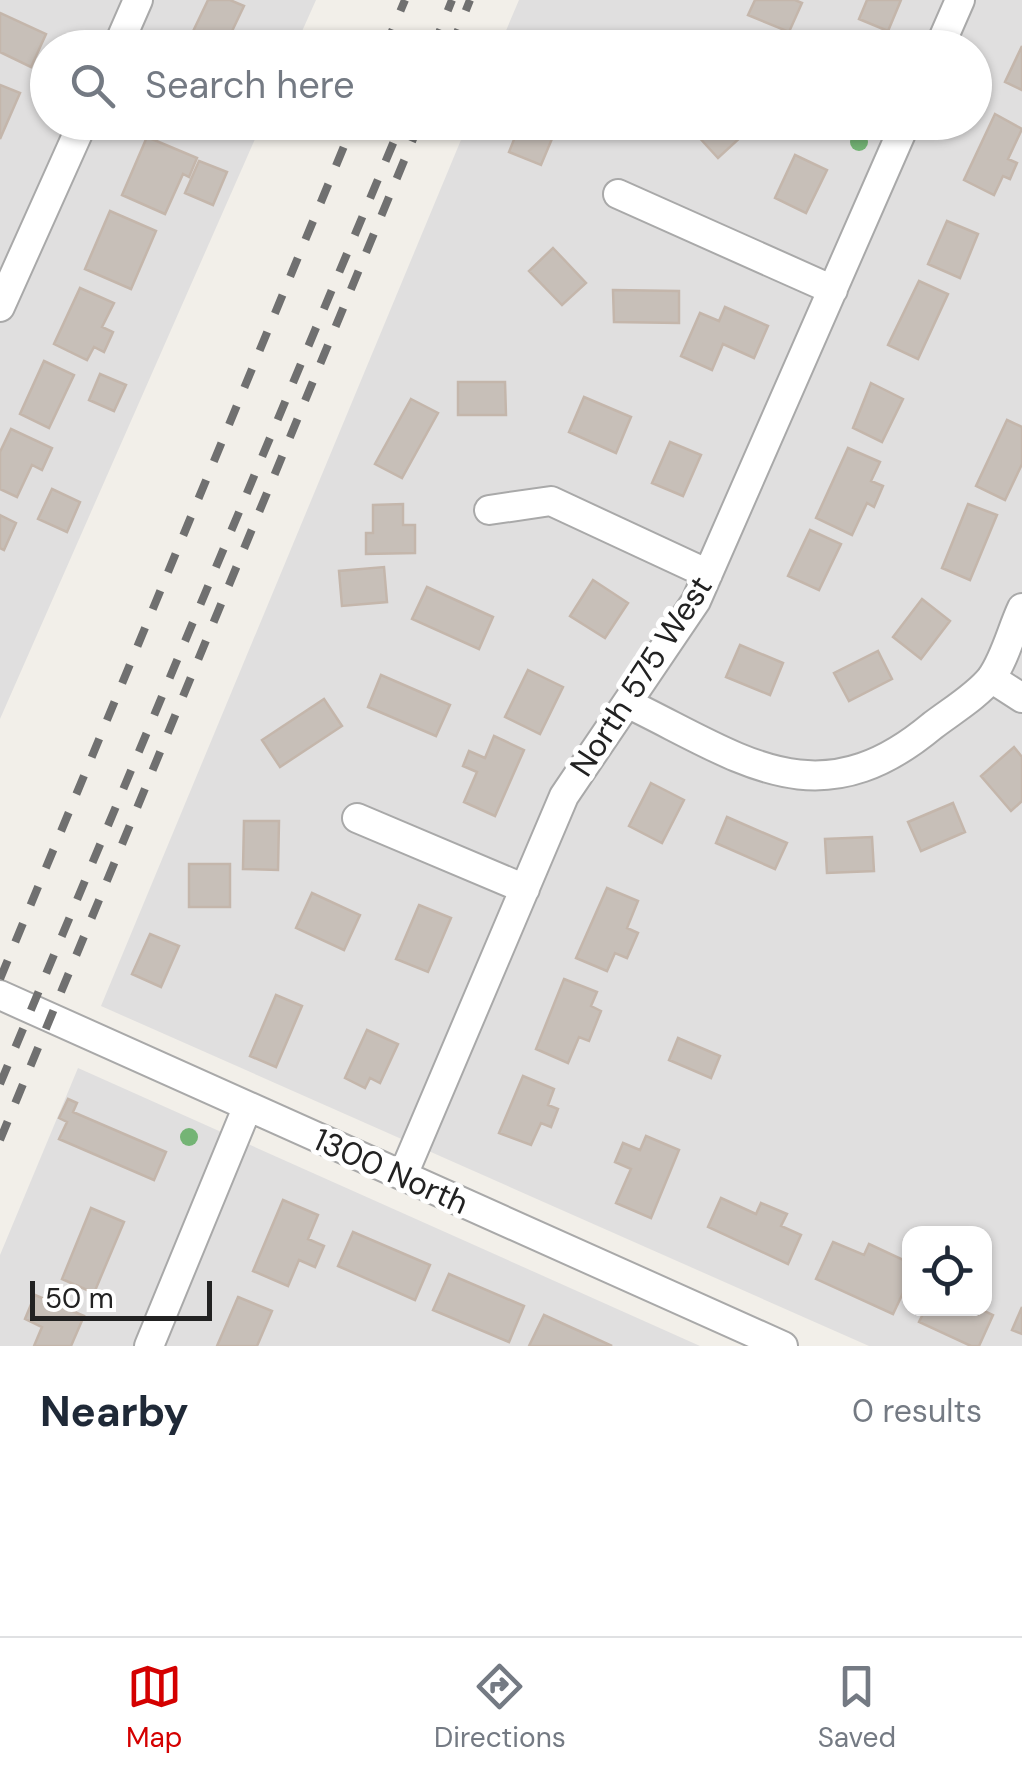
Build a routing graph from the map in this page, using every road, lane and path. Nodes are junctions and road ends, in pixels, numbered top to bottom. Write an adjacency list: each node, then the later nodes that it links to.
1 (960, 0): 4 (street)
2 (134, 2): 3 (street)
3 (124, 30)
4 (948, 30)
5 (74, 140): 9 (street)
6 (898, 140): 8 (street, North 575 West)
7 (618, 194): 8 (street)
8 (833, 290): 11 (street, North 575 West)
9 (3, 291)
10 (488, 510): 11 (street)
11 (708, 574): 15 (street, North 575 West)
12 (1022, 608): 13 (street)
13 (991, 678): 14 (street); 15 (street)
14 (1022, 698)
15 (627, 702): 17 (street, North 575 West)
16 (357, 818): 17 (street)
17 (524, 889): 20 (street, North 575 West)
18 (0, 995): 19 (street, 1300 North)
19 (246, 1108): 20 (street, 1300 North); 22 (street)
20 (403, 1175): 21 (street, 1300 North)
21 (779, 1345)
22 (148, 1346)

